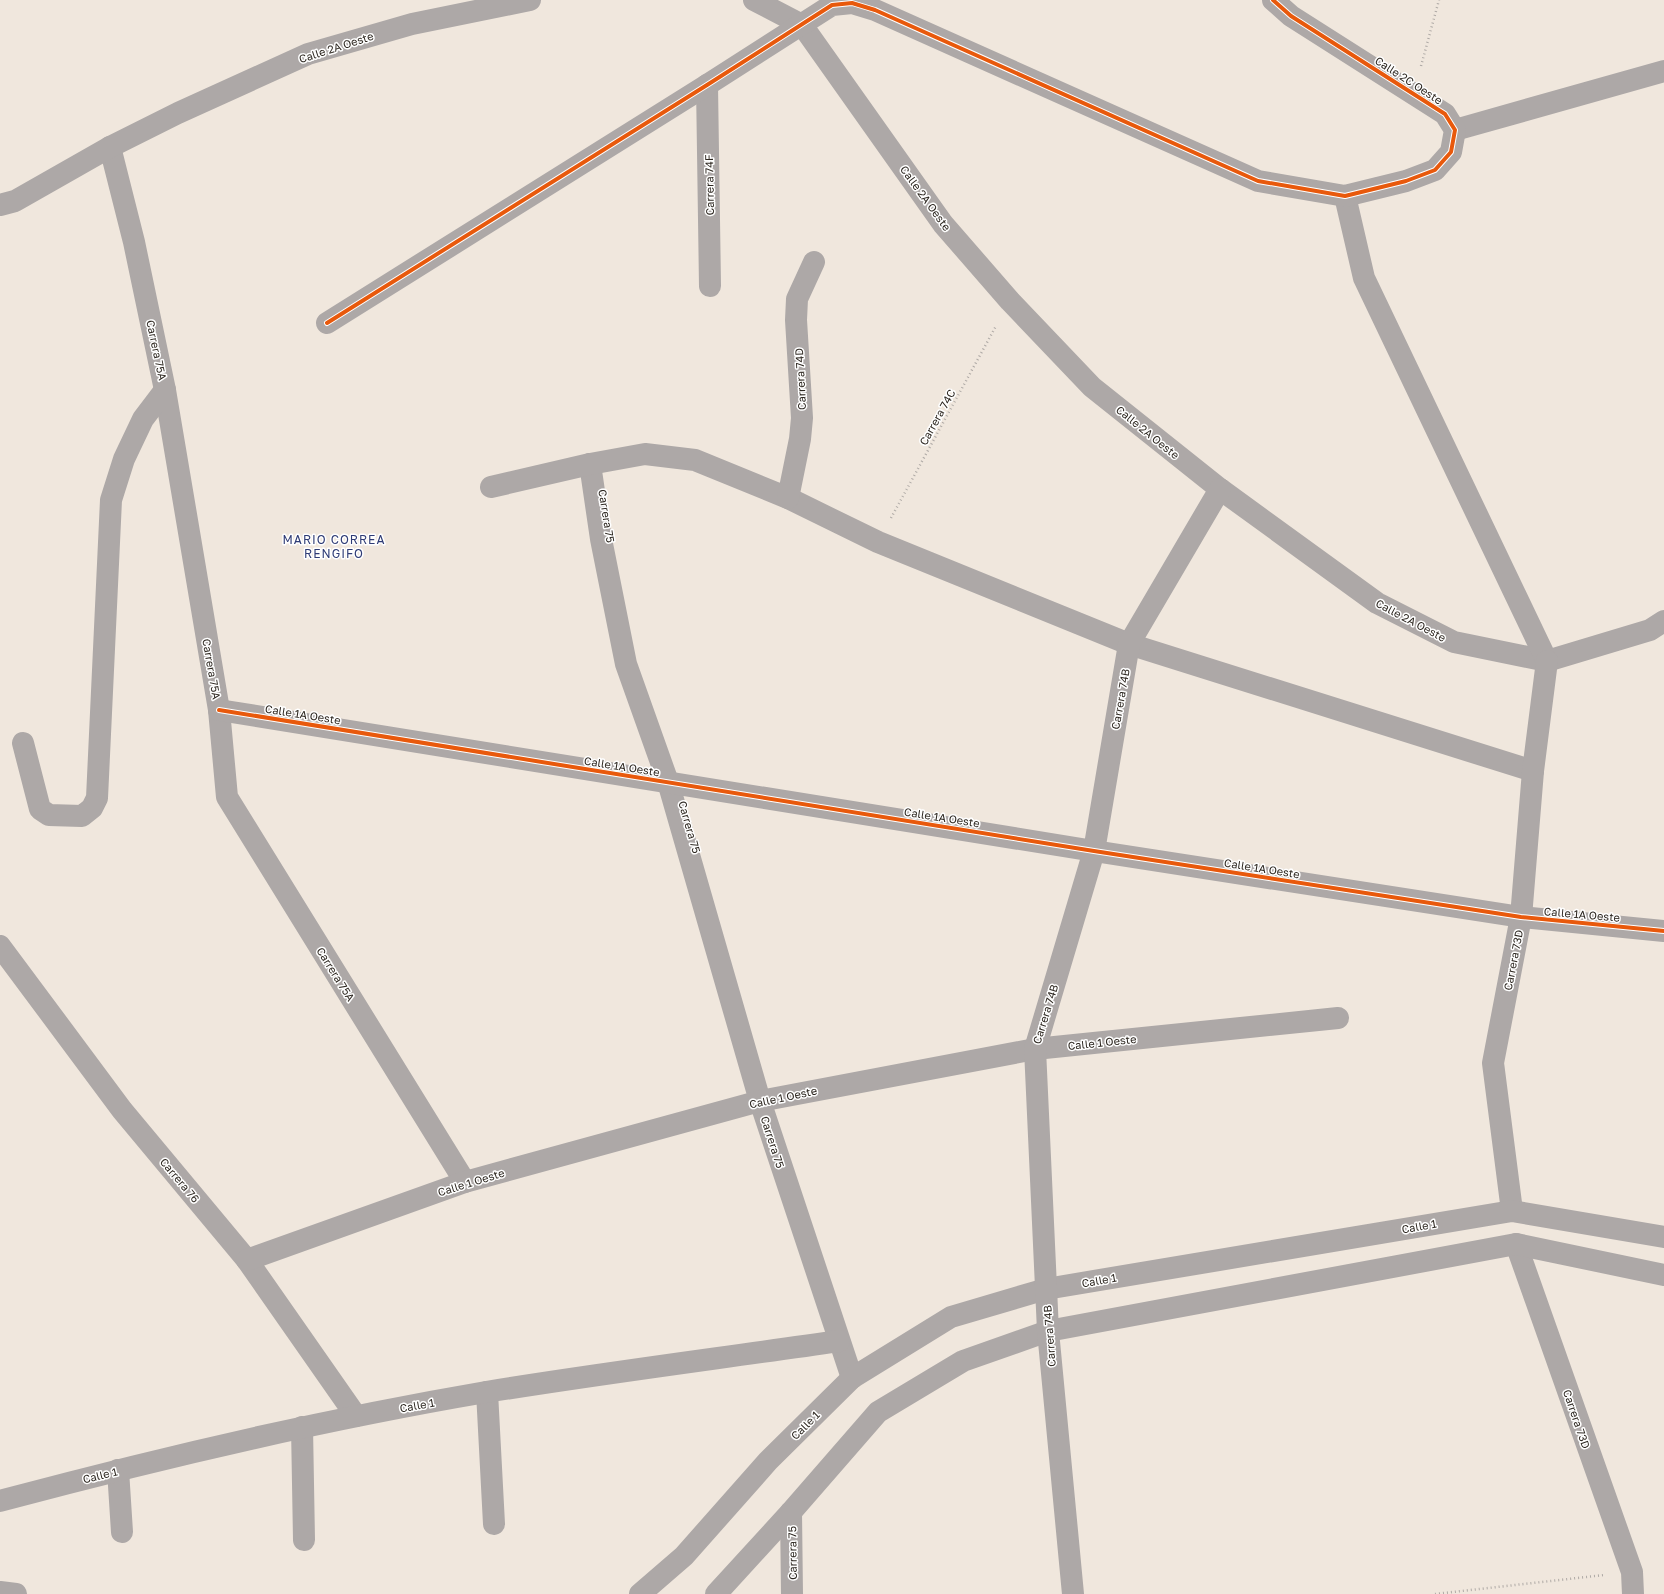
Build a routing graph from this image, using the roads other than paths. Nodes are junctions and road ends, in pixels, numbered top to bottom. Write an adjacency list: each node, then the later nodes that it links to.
1 (530, 0): 8 (street, Calle 2A Oeste)
2 (754, 0): 4 (street, Calle 2A Oeste)
3 (1273, 0): 7 (street, Calle 2C Oeste)
4 (802, 25): 6 (street); 9 (street); 17 (street, Calle 2A Oeste)
5 (1664, 71): 7 (street)
6 (707, 85): 12 (street, Carrera 74F); 13 (street)
7 (1455, 130): 9 (street)
8 (110, 147): 10 (street, Calle 2A Oeste); 14 (street, Carrera 75A)
9 (1345, 196): 21 (street)
10 (0, 205)
11 (814, 262): 18 (street, Carrera 74D)
12 (710, 286)
13 (326, 323)
14 (165, 390): 22 (street, Carrera 75A); 23 (street)
15 (590, 464): 16 (street); 18 (street); 25 (street, Carrera 75)
16 (491, 487)
17 (1220, 489): 20 (street, Carrera 74B); 21 (street, Calle 2A Oeste)
18 (788, 498): 20 (street)
19 (1664, 621): 21 (street, Calle 2A Oeste)
20 (1129, 644): 24 (street); 26 (street, Carrera 74B)
21 (1547, 661): 24 (street, Carrera 73D)
22 (219, 710): 25 (street, Calle 1A Oeste); 33 (street, Carrera 75A)
23 (23, 743)
24 (1533, 770): 27 (street, Carrera 73D)
25 (668, 782): 26 (street, Calle 1A Oeste); 32 (street, Carrera 75)
26 (1094, 851): 27 (street, Calle 1A Oeste); 31 (street, Carrera 74B)
27 (1521, 917): 28 (street, Calle 1A Oeste); 34 (street, Carrera 73D)
28 (1664, 931)
29 (0, 946): 37 (street, Carrera 76)
30 (1338, 1018): 31 (street, Calle 1 Oeste)
31 (1035, 1049): 32 (street, Calle 1 Oeste); 39 (street, Carrera 74B)
32 (760, 1101): 33 (street, Calle 1 Oeste); 41 (street, Carrera 75)
33 (465, 1182): 37 (street, Calle 1 Oeste)
34 (1512, 1211): 35 (street, Calle 1); 39 (street, Calle 1)
35 (1664, 1237)
36 (1516, 1244): 38 (street); 40 (street); 58 (street, Carrera 73D)
37 (247, 1260): 44 (street, Carrera 76)
38 (1664, 1275)
39 (1046, 1289): 40 (street, Carrera 74B); 42 (street, Calle 1)
40 (1048, 1331): 48 (street); 57 (street, Carrera 74B)
41 (839, 1341): 42 (street, Carrera 75); 43 (street, Calle 1)
42 (852, 1378): 54 (street, Calle 1)
43 (487, 1392): 44 (street, Calle 1); 49 (street)
44 (356, 1416): 45 (street, Calle 1)
45 (302, 1427): 46 (street, Calle 1); 51 (street)
46 (118, 1470): 47 (street, Calle 1); 50 (street)
47 (0, 1501)
48 (791, 1512): 55 (street); 56 (street, Carrera 75)
49 (494, 1524)
50 (122, 1532)
51 (304, 1540)
52 (0, 1592): 53 (street)
53 (16, 1594)
54 (640, 1594)
55 (716, 1594)
56 (792, 1594)
57 (1073, 1594)
58 (1633, 1594)

